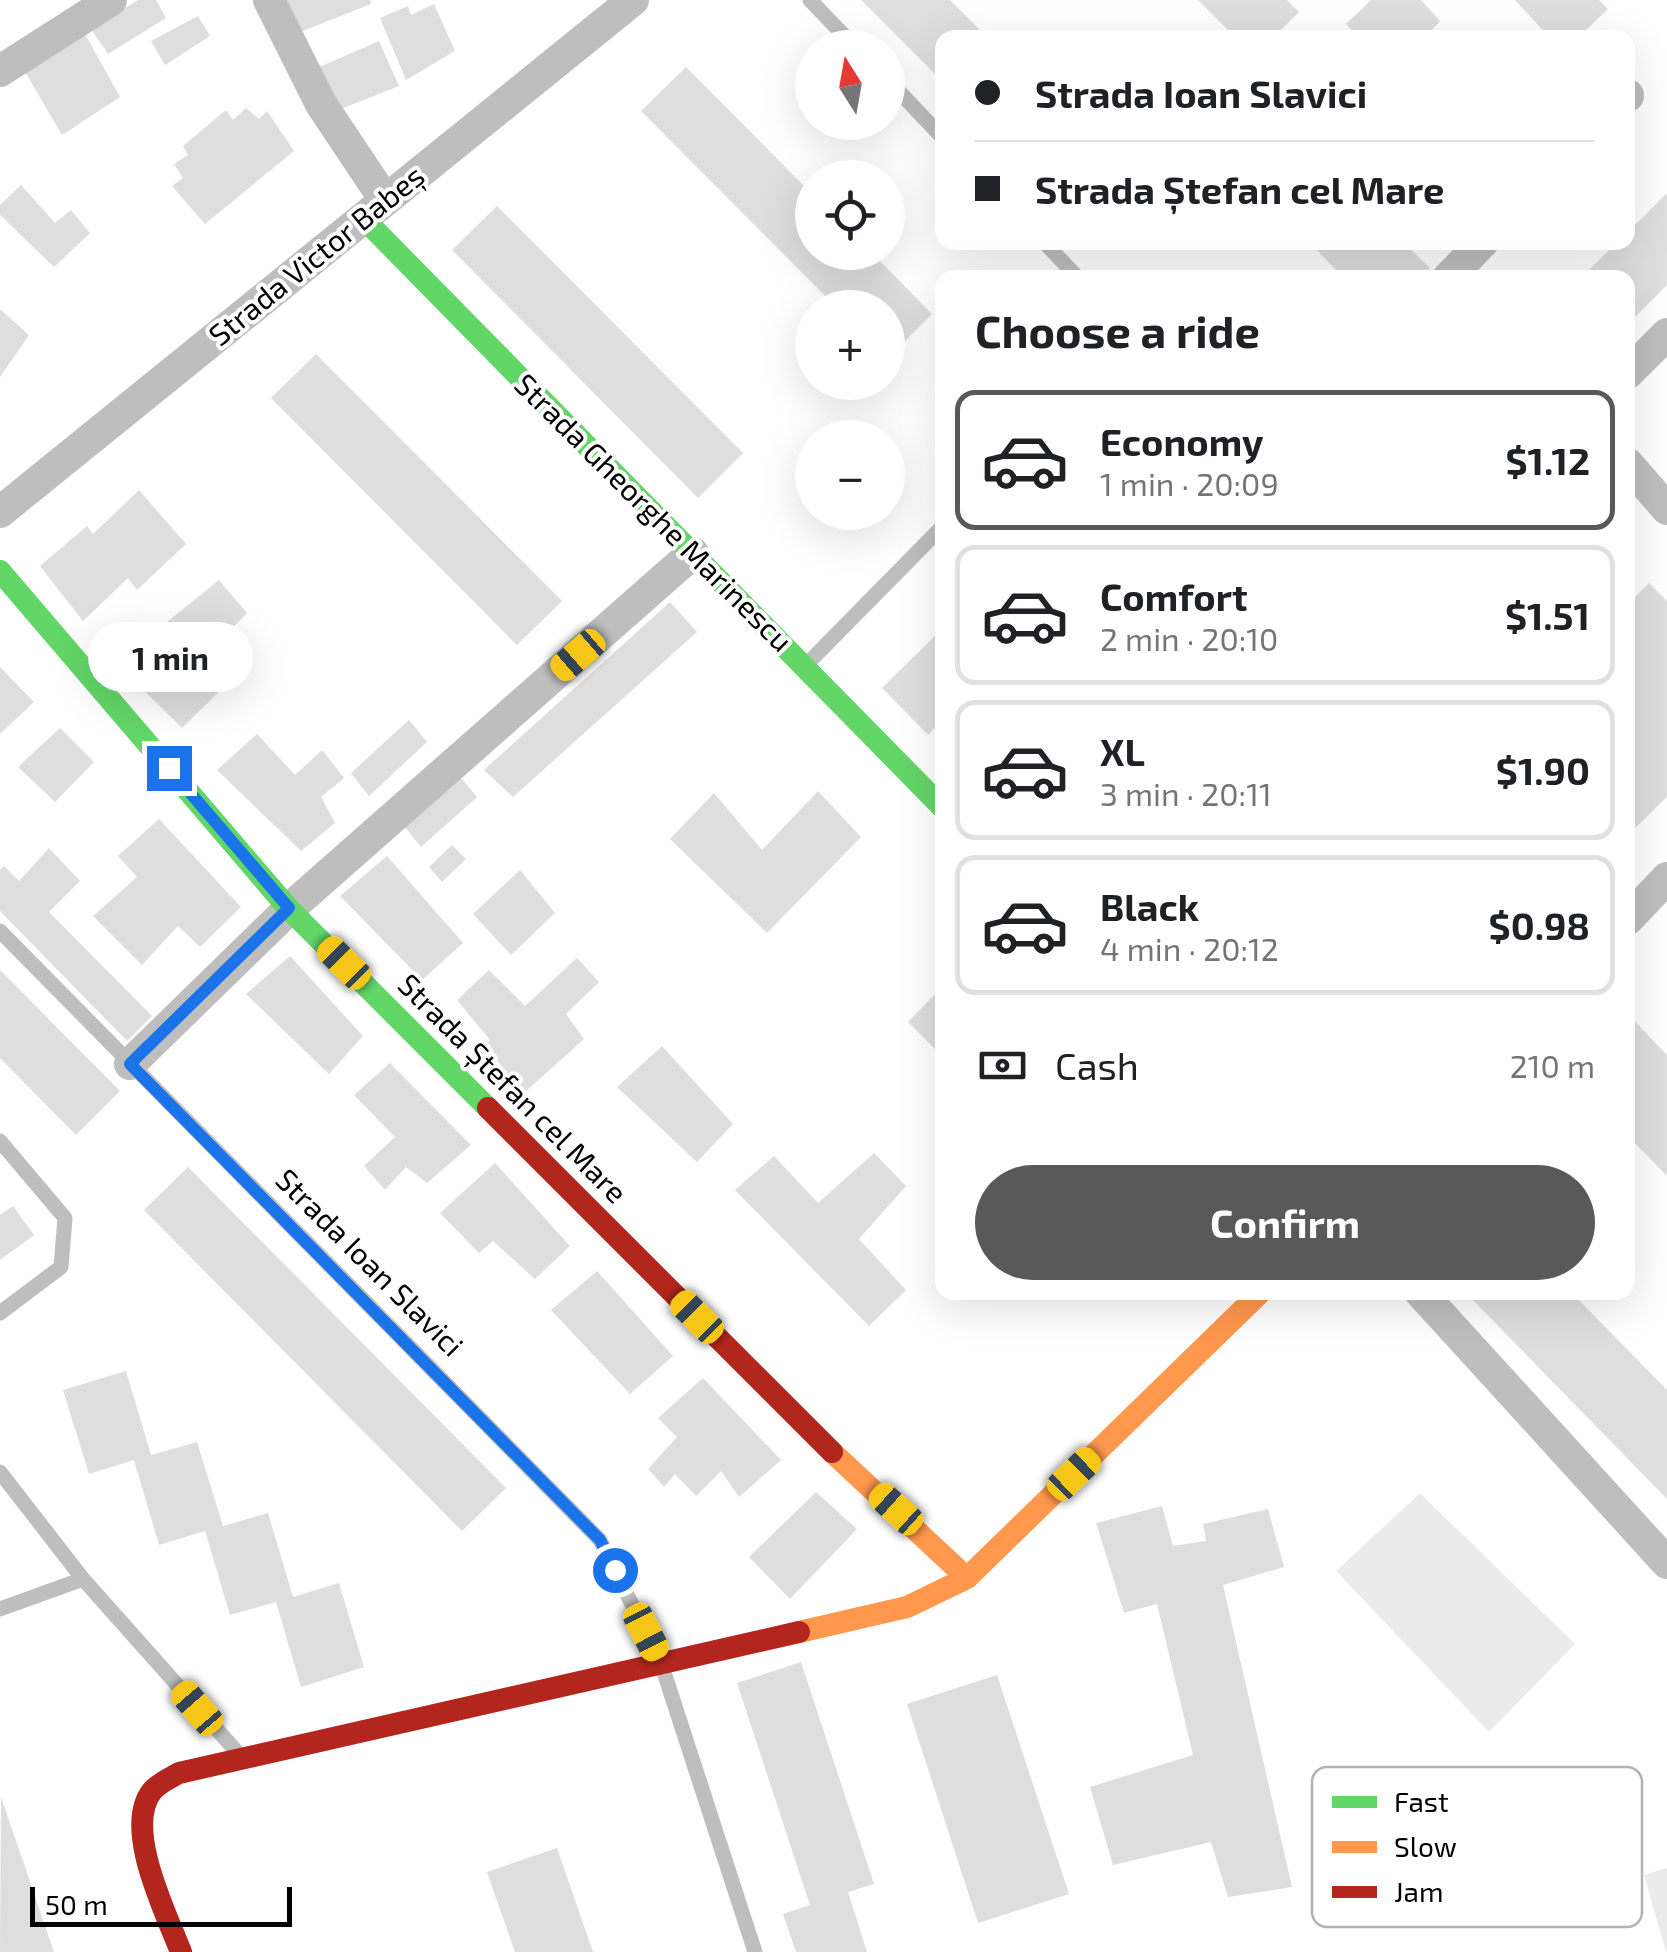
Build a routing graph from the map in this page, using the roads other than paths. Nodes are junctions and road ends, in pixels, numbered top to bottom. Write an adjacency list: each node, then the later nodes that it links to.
1 (111, 0): 6 (street)
2 (269, 0): 9 (street)
3 (634, 0): 9 (street, Strada Victor Babeș)
4 (810, 0): 5 (lane)
5 (839, 30)
6 (0, 71)
7 (905, 98): 8 (lane)
8 (935, 130)
9 (374, 210): 18 (street, Strada Victor Babeș); 20 (street, Strada Gheorghe Marinescu)
10 (1052, 250): 12 (lane)
11 (1474, 250): 13 (street)
12 (1070, 270)
13 (1456, 270)
14 (1667, 334): 15 (street)
15 (1635, 366)
16 (1635, 477): 17 (street)
17 (1667, 509)
18 (0, 512)
19 (935, 534): 22 (lane)
20 (693, 553): 22 (street, Strada Gheorghe Marinescu); 25 (street)
21 (0, 571): 25 (street, Strada Ștefan cel Mare)
22 (804, 667): 23 (street, Strada Gheorghe Marinescu)
23 (935, 789)
24 (1662, 895): 26 (street)
25 (289, 908): 28 (street); 35 (street, Strada Ștefan cel Mare)
26 (1635, 914)
27 (0, 930): 28 (lane, Strada Ioan Slavici)
28 (130, 1064): 38 (lane, Strada Ioan Slavici)
29 (0, 1141): 32 (lane)
30 (1254, 1300): 35 (street)
31 (1427, 1300): 34 (street)
32 (0, 1313)
33 (0, 1472): 36 (lane)
34 (1667, 1563)
35 (967, 1578): 38 (street)
36 (83, 1579): 37 (lane); 39 (lane)
37 (0, 1609)
38 (661, 1663): 39 (street); 41 (lane, Strada Ioan Slavici)
39 (242, 1759): 40 (street)
40 (181, 1952)
41 (754, 1952)

